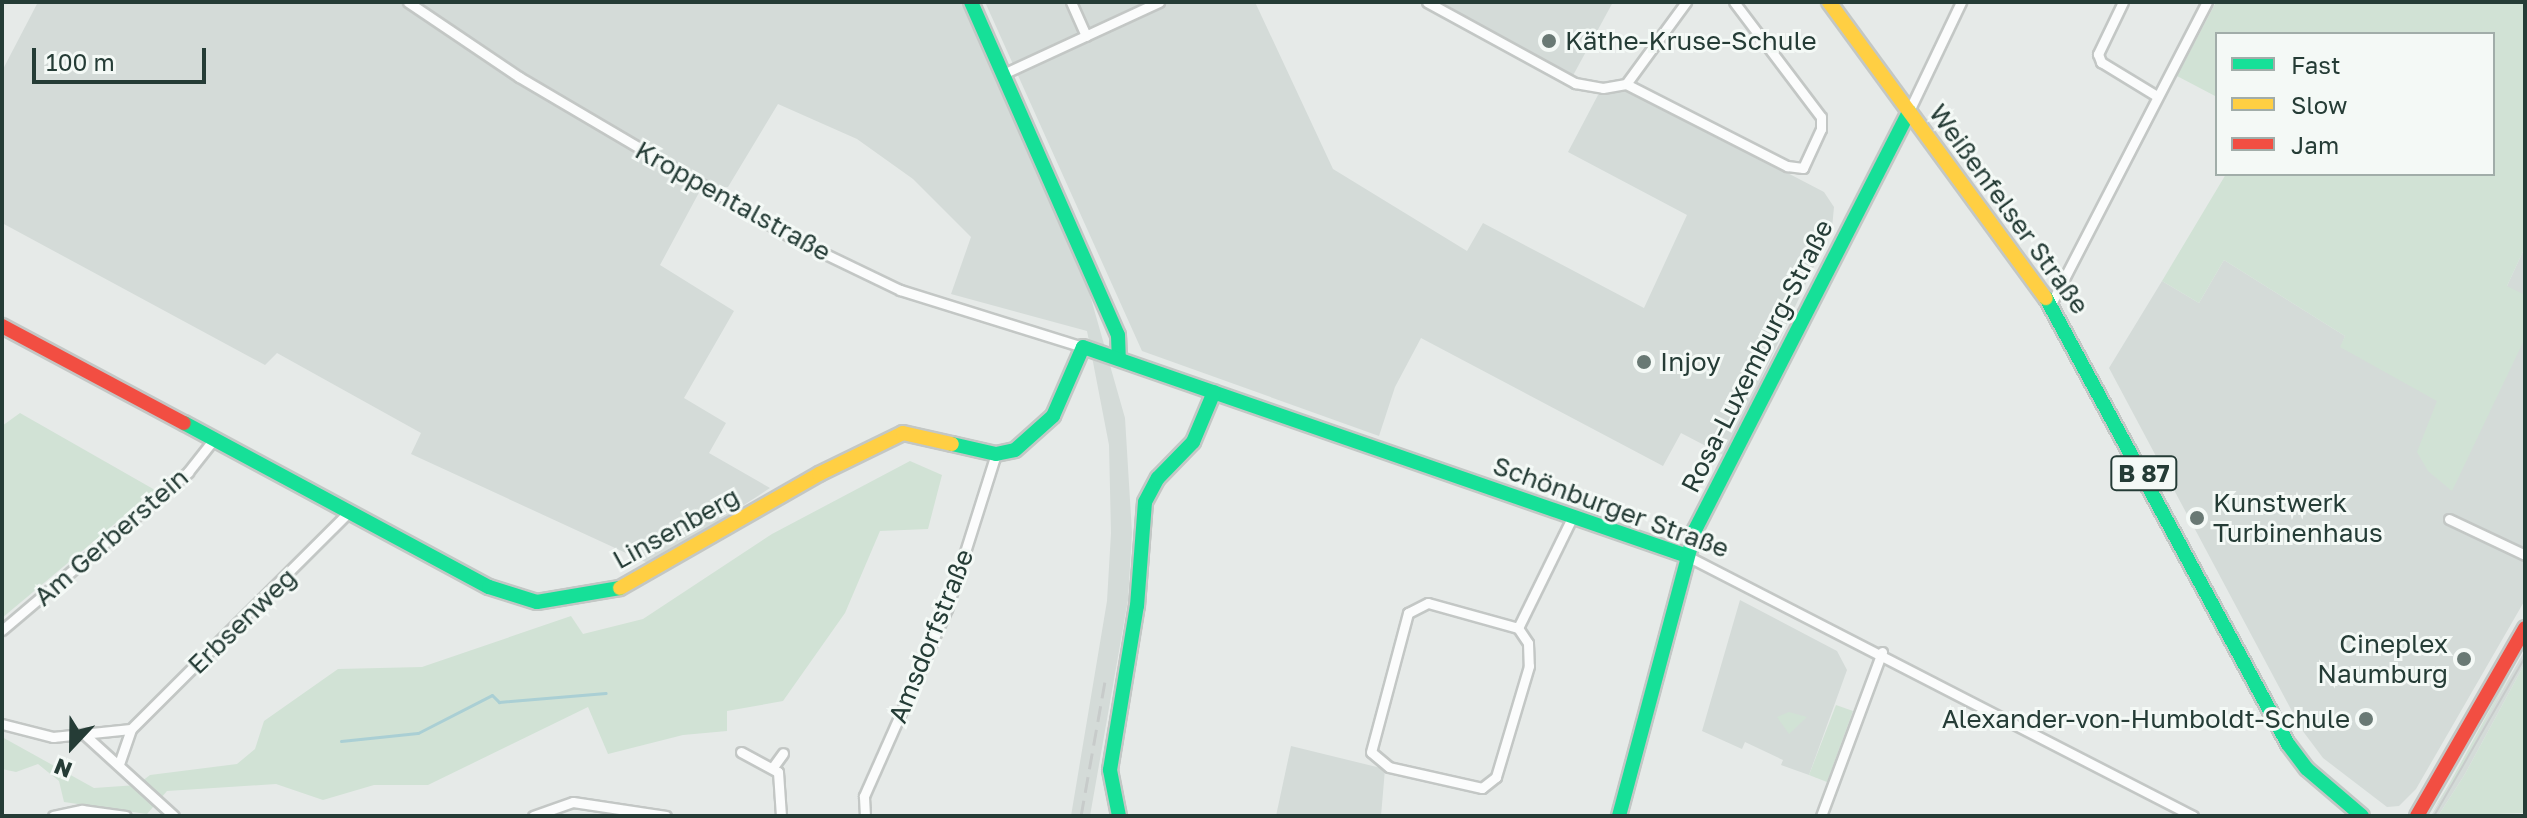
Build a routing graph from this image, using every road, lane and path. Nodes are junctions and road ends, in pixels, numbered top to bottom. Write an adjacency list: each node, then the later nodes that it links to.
1 (408, 2): 19 (street, Kroppentalstraße)
2 (971, 2): 13 (main road)
3 (1071, 2): 12 (street)
4 (1159, 2): 12 (street)
5 (1427, 2): 14 (street)
6 (1686, 2): 14 (street)
7 (1734, 2): 14 (street)
8 (1829, 2): 16 (main road, Weißenfelser Straße / B 87)
9 (1961, 2): 16 (street)
10 (2123, 2): 15 (street)
11 (2207, 2): 15 (street)
12 (1086, 36): 13 (street)
13 (1003, 74): 20 (main road)
14 (1626, 84)
15 (2157, 96): 17 (street)
16 (1909, 111): 17 (main road, Weißenfelser Straße / B 87); 28 (main road, Rosa-Luxemburg-Straße)
17 (2051, 304): 51 (main road, Weißenfelser Straße / B 87)
18 (2, 326): 22 (main road, Linsenberg)
19 (1083, 347): 20 (main road); 23 (main road)
20 (1119, 359): 21 (main road, Schönburger Straße)
21 (1214, 392): 25 (main road, Schönburger Straße); 47 (main road)
22 (214, 439): 24 (main road, Linsenberg); 31 (street, Am Gerberstein)
23 (996, 454): 24 (main road, Linsenberg); 46 (street, Amsdorfstraße)
24 (350, 511): 34 (street, Erbsenweg)
25 (1572, 518): 28 (main road, Schönburger Straße); 29 (street)
26 (2449, 519): 27 (street)
27 (2525, 555)
28 (1687, 556): 32 (street, Schönburger Straße); 48 (main road, Rosa-Luxemburg-Straße)
29 (1518, 628): 29 (street)
30 (2525, 628): 52 (main road)
31 (2, 630)
32 (1882, 652): 49 (street); 50 (street, Schönburger Straße)
33 (2, 724): 35 (street)
34 (131, 729): 35 (street); 38 (street)
35 (86, 736): 38 (street)
36 (741, 752): 39 (street)
37 (783, 753): 39 (street)
38 (119, 764): 42 (street)
39 (773, 767): 45 (street)
40 (53, 816): 41 (street)
41 (126, 816)
42 (174, 816)
43 (533, 816): 44 (street)
44 (666, 816)
45 (781, 816)
46 (865, 816)
47 (1119, 816)
48 (1619, 816)
49 (1821, 816)
50 (2193, 816)
51 (2362, 816)
52 (2417, 816)

